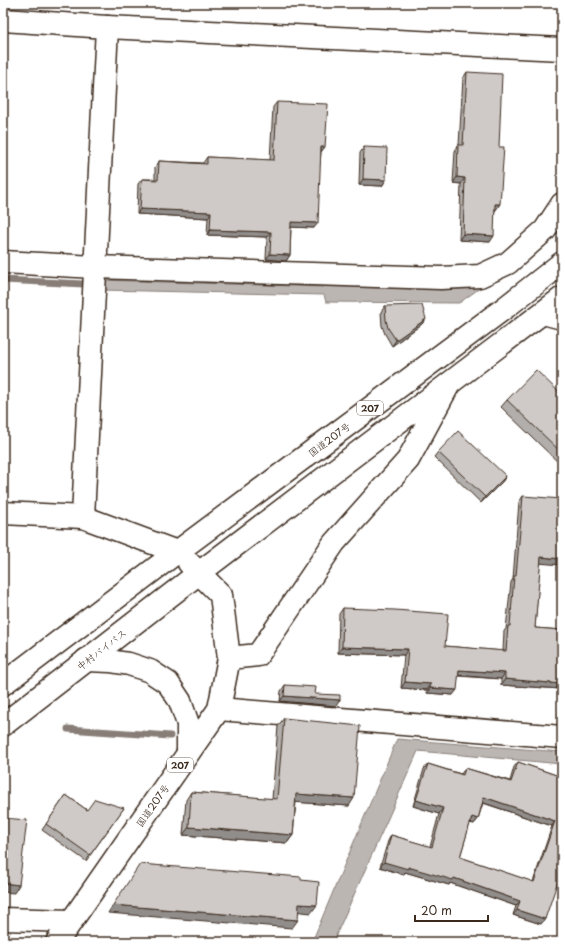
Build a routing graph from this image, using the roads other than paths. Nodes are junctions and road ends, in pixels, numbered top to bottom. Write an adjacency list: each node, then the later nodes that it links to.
1 (3, 20): 2 (main road)
2 (107, 27): 3 (main road); 7 (main road)
3 (562, 49)
4 (562, 204): 7 (main road)
5 (3, 262): 7 (main road)
6 (562, 263): 13 (main road, 国道207号 / 207)
7 (95, 267): 12 (main road)
8 (562, 298): 9 (main road)
9 (553, 315): 10 (main road)
10 (449, 384): 14 (main road); 15 (main road)
11 (3, 513): 12 (main road)
12 (83, 517): 13 (main road)
13 (177, 552): 14 (main road, 国道207号 / 207); 17 (main road, 207)
14 (199, 573): 15 (main road, 国道207号 / 207); 16 (main road, 中村バイパス)
15 (229, 658): 18 (main road, 国道207号 / 207)
16 (86, 660): 19 (main road, 中村バイパス); 21 (main road)
17 (3, 684)
18 (219, 709): 20 (main road); 21 (main road, 国道207号 / 207)
19 (3, 725)
20 (562, 737)
21 (188, 753): 23 (main road, 国道207号 / 207)
22 (3, 919): 23 (main road)
23 (71, 921): 24 (main road, 国道207号 / 207)
24 (57, 942)

